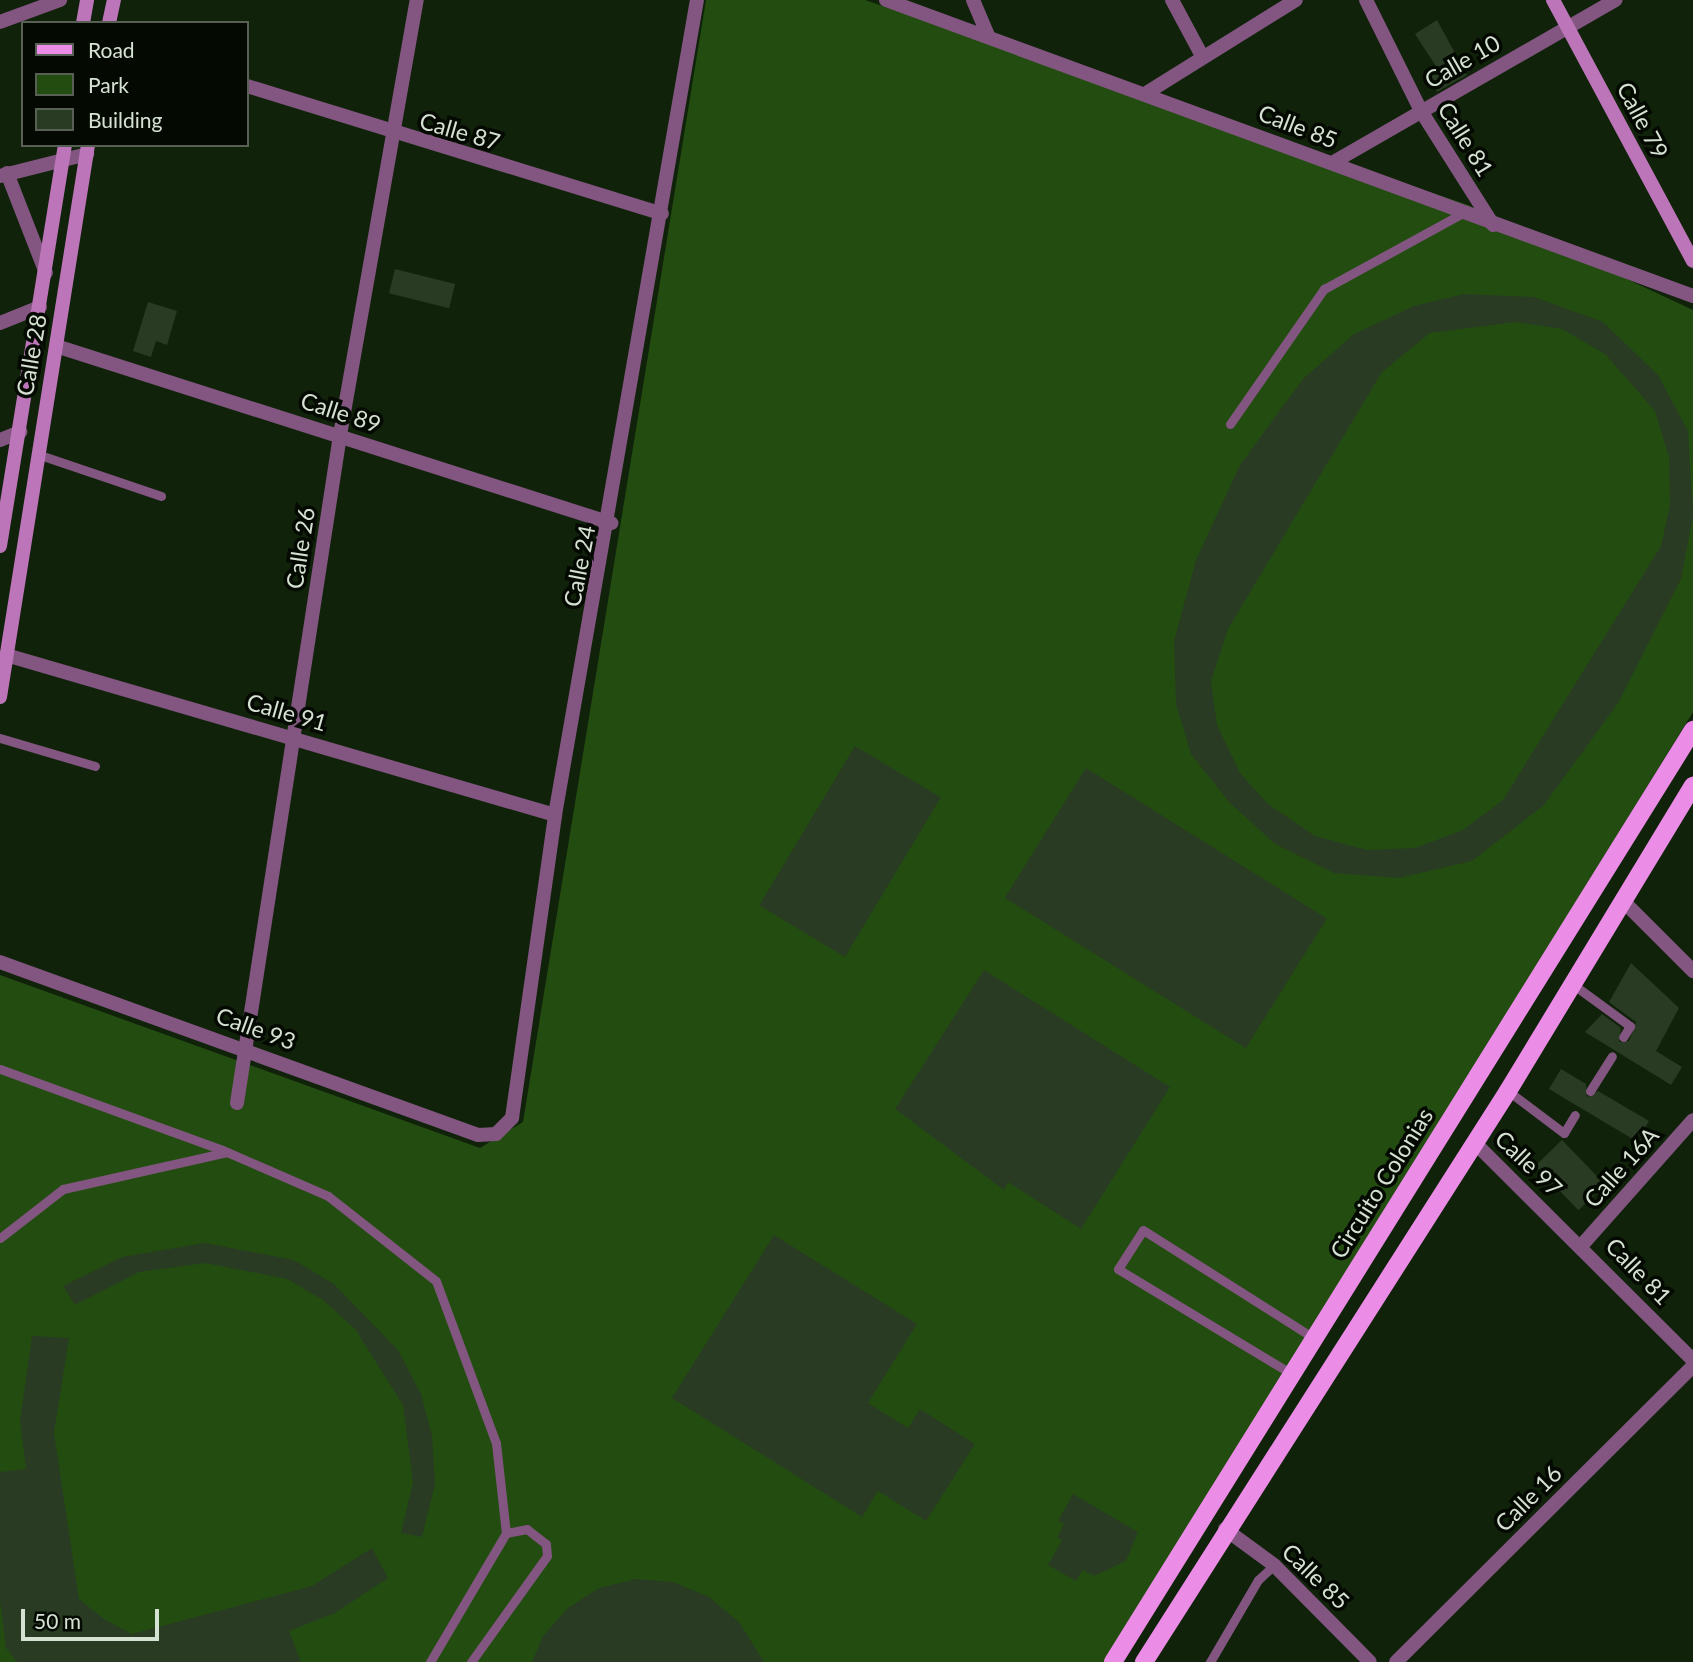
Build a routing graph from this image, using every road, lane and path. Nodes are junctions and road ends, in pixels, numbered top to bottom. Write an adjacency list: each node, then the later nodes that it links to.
1 (60, 0): 15 (street)
2 (87, 0): 13 (street)
3 (114, 0): 14 (street)
4 (417, 0): 22 (street, Calle 26)
5 (697, 0): 28 (street, Calle 24)
6 (886, 0): 17 (street, Calle 85)
7 (973, 0): 17 (street)
8 (1172, 0): 18 (street)
9 (1296, 0): 18 (street)
10 (1366, 0): 21 (street, Calle 81)
11 (1553, 0): 16 (street, Calle 79)
12 (1616, 0): 16 (street, Calle 10)
13 (83, 21)
14 (109, 21)
15 (0, 22)
16 (1568, 26): 21 (street, Calle 10); 30 (street, Calle 79)
17 (988, 36): 20 (street, Calle 85)
18 (1201, 54): 20 (street)
19 (248, 86): 22 (street, Calle 87)
20 (1148, 92): 25 (street, Calle 85)
21 (1421, 111): 25 (street, Calle 10); 29 (street, Calle 81)
22 (397, 136): 28 (street, Calle 87); 38 (street, Calle 26)
23 (88, 150): 24 (street); 35 (street, Calle 28)
24 (64, 151): 26 (street); 31 (street, Calle 28)
25 (1332, 163): 27 (street, Calle 85)
26 (3, 175): 31 (street)
27 (1463, 213): 29 (street, Calle 85); 36 (lane)
28 (662, 214): 42 (street, Calle 24)
29 (1493, 225): 32 (street, Calle 85)
30 (1693, 261)
31 (46, 272): 33 (street, Calle 28)
32 (1693, 296)
33 (40, 307): 34 (street); 37 (street, Calle 28)
34 (0, 323)
35 (56, 346): 38 (street, Calle 89); 40 (street, Calle 28)
36 (1230, 424)
37 (20, 432): 39 (street); 43 (street, Calle 28)
38 (340, 435): 42 (street, Calle 89); 47 (street, Calle 26)
39 (0, 440)
40 (37, 454): 41 (lane); 44 (street, Calle 28)
41 (161, 496)
42 (611, 523): 51 (street, Calle 24)
43 (0, 546)
44 (6, 655): 45 (street, Calle 28); 47 (street, Calle 91)
45 (0, 697)
46 (1693, 730): 70 (main road, Circuito Colonias)
47 (295, 737): 51 (street, Calle 91); 57 (street, Calle 26)
48 (0, 738): 49 (lane)
49 (95, 766)
50 (1693, 786): 52 (main road)
51 (555, 815): 65 (street, Calle 24)
52 (1624, 902): 54 (street); 55 (main road)
53 (0, 962): 57 (street, Calle 93)
54 (1693, 971)
55 (1571, 983): 56 (lane); 60 (main road)
56 (1623, 1037)
57 (244, 1047): 62 (street, Calle 26); 65 (street, Calle 93)
58 (1612, 1056): 61 (lane)
59 (0, 1069): 67 (lane)
60 (1508, 1091): 63 (lane); 66 (main road)
61 (1590, 1091)
62 (237, 1104)
63 (1575, 1115)
64 (1693, 1120): 69 (street, Calle 16A)
65 (496, 1134)
66 (1475, 1143): 69 (street, Calle 97); 75 (main road)
67 (227, 1152): 68 (lane); 77 (lane)
68 (0, 1238)
69 (1582, 1245): 71 (street, Calle 81)
70 (1314, 1338): 73 (main road, Circuito Colonias); 73 (lane)
71 (1693, 1360)
72 (1693, 1366): 85 (street, Calle 16)
73 (1292, 1374): 74 (main road, Circuito Colonias)
74 (1257, 1430): 75 (main road); 81 (main road, Circuito Colonias)
75 (1279, 1444): 76 (main road)
76 (1225, 1529): 78 (street, Calle 85); 82 (main road)
77 (506, 1533): 79 (lane); 80 (lane)
78 (1274, 1565): 83 (lane); 84 (street, Calle 85)
79 (430, 1662)
80 (471, 1662)
81 (1113, 1662)
82 (1144, 1662)
83 (1210, 1662)
84 (1370, 1662)
85 (1396, 1662)

